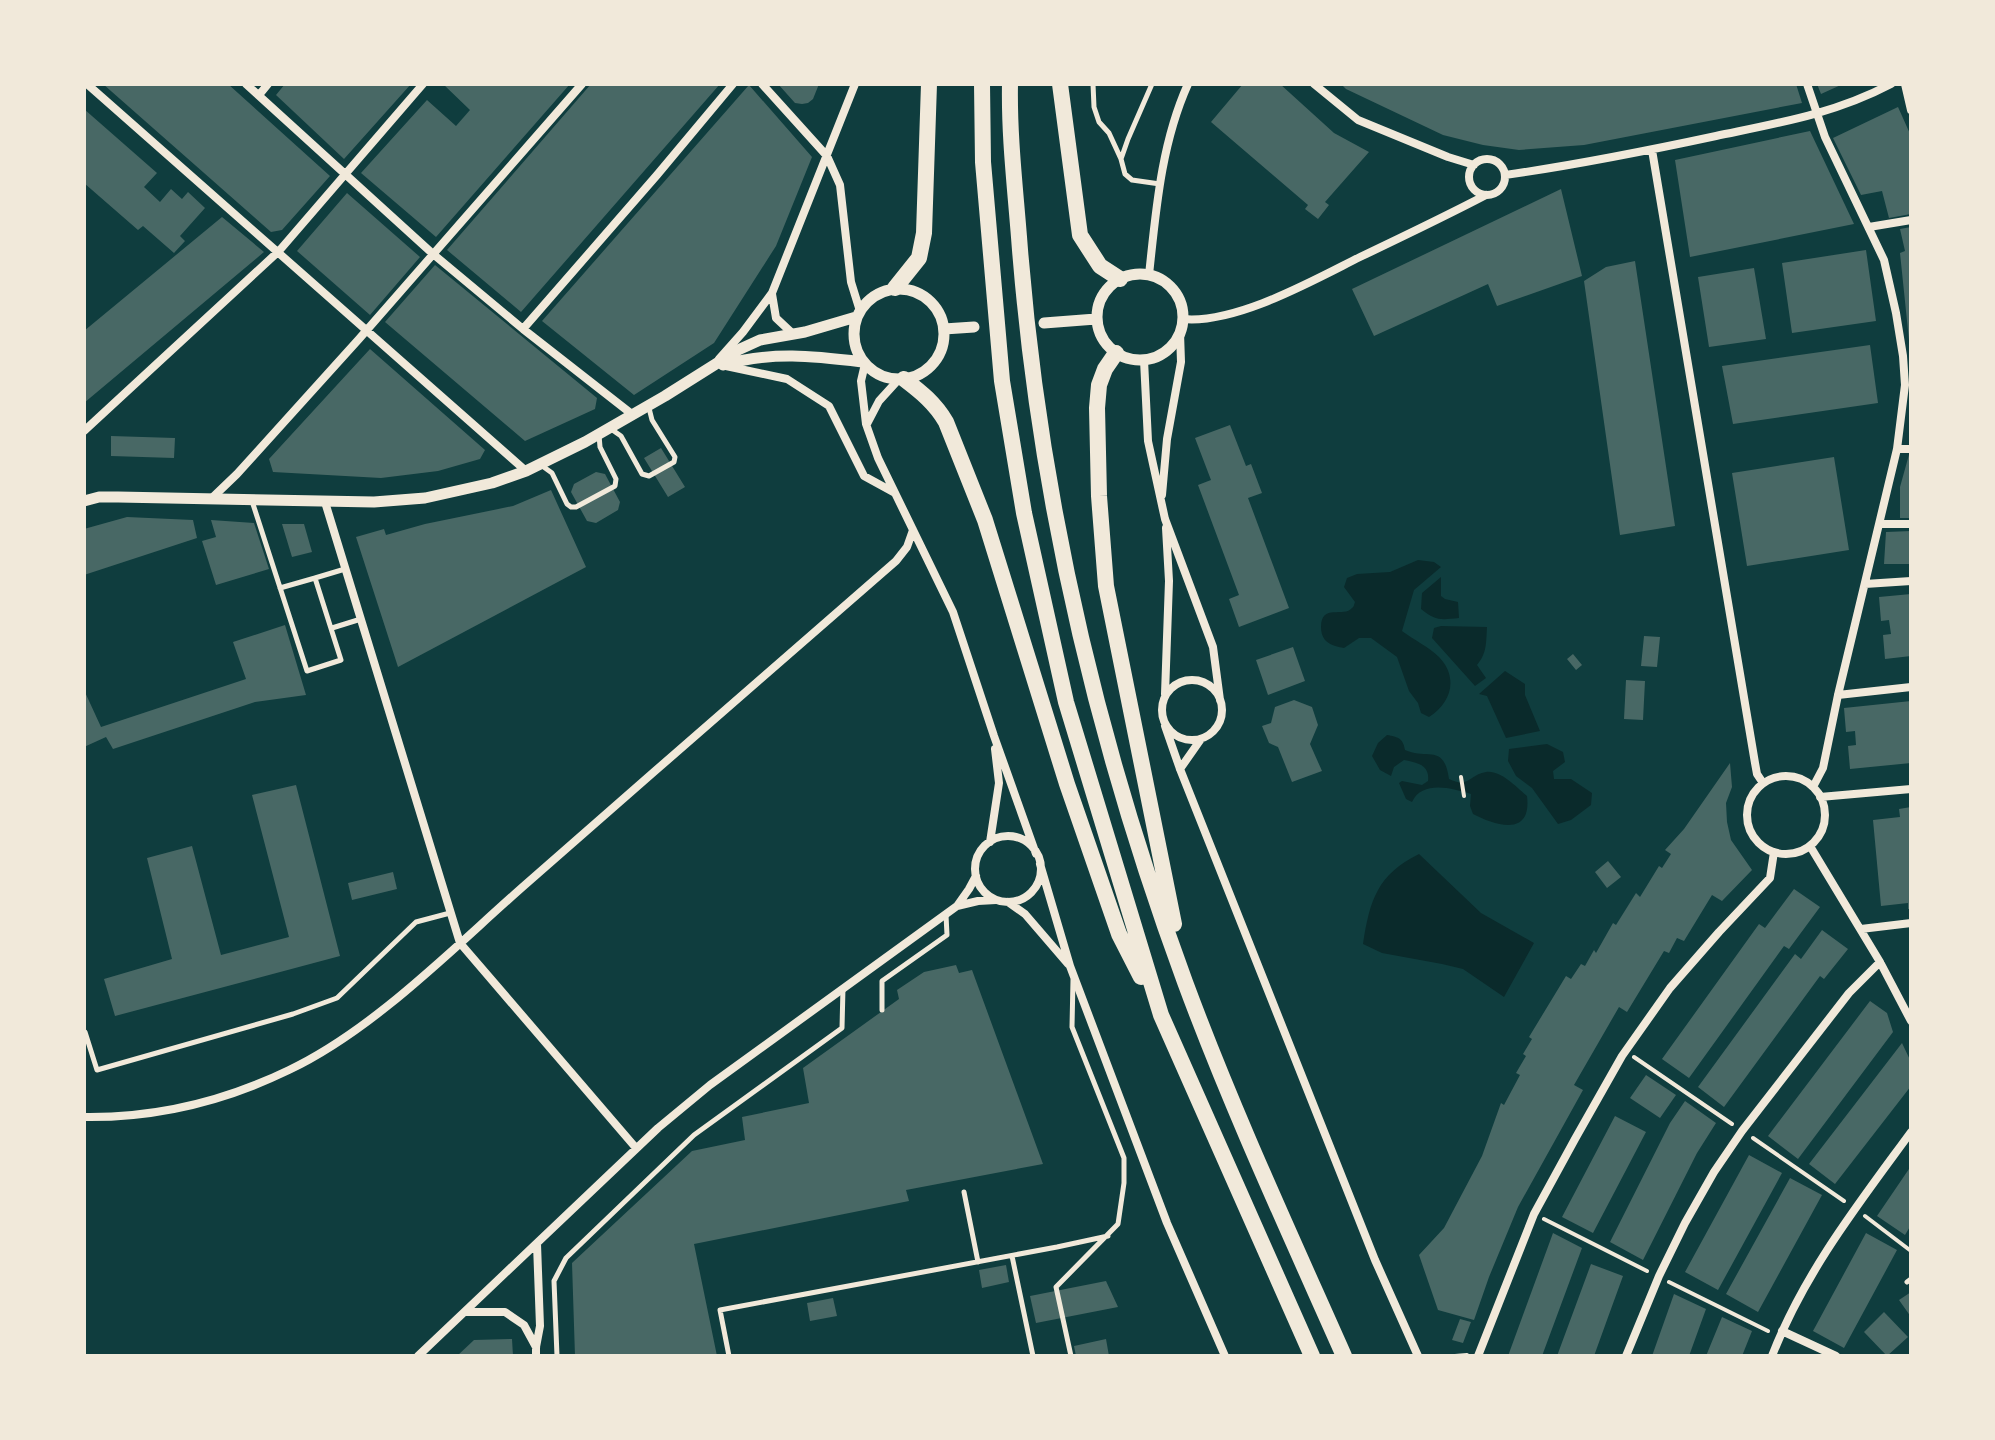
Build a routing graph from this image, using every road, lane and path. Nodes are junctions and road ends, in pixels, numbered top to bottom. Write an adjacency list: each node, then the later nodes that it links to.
1 (87, 84): 33 (street)
2 (246, 84): 20 (street)
3 (268, 84): 20 (street)
4 (423, 84): 27 (street)
5 (582, 84): 34 (street)
6 (733, 84): 44 (street)
7 (762, 84): 24 (street)
8 (855, 84): 24 (street)
9 (929, 84): 37 (highway)
10 (982, 84): 114 (highway)
11 (1010, 84): 111 (highway)
12 (1060, 84): 36 (highway)
13 (1093, 84): 25 (lane)
14 (1152, 84): 25 (lane)
15 (1188, 84): 29 (street)
16 (1314, 84): 26 (street)
17 (1807, 84): 22 (street)
18 (1891, 84): 22 (street)
19 (1905, 84): 21 (street)
20 (259, 95): 27 (street)
21 (1911, 110)
22 (1817, 114): 23 (street); 32 (street)
23 (1652, 150): 28 (street); 91 (street)
24 (827, 156): 38 (street); 39 (street)
25 (1121, 159): 29 (lane)
26 (1474, 165): 28 (street); 30 (street)
27 (344, 174): 33 (street); 34 (street)
28 (1505, 175): 30 (street)
29 (1161, 184): 35 (street)
30 (1486, 195): 41 (street)
31 (1911, 220): 32 (street)
32 (1869, 227): 54 (street)
33 (279, 251): 46 (street); 59 (street)
34 (433, 254): 44 (street); 46 (street)
35 (1149, 275): 36 (street); 41 (street)
36 (1120, 279): 40 (street)
37 (895, 288): 39 (street); 45 (street)
38 (772, 293): 47 (street); 52 (street)
39 (858, 314): 47 (street); 51 (street)
40 (1096, 319): 42 (street); 49 (street)
41 (1183, 319): 48 (street)
42 (1044, 323)
43 (974, 327): 45 (street)
44 (523, 329): 56 (street)
45 (944, 329): 53 (street)
46 (367, 330): 64 (street); 66 (street)
47 (792, 333): 52 (street)
48 (1180, 333): 50 (street); 70 (street)
49 (1116, 353): 50 (street); 111 (highway)
50 (1144, 360): 70 (street)
51 (864, 363): 52 (street); 53 (street); 57 (street)
52 (716, 367): 55 (street); 65 (street)
53 (901, 379): 57 (street); 114 (highway)
54 (1908, 385): 61 (street)
55 (649, 406): 56 (street); 58 (lane)
56 (633, 415): 58 (street)
57 (866, 424): 65 (street)
58 (611, 428): 60 (street)
59 (84, 431)
60 (599, 434): 63 (street); 63 (lane)
61 (1897, 449): 62 (street); 72 (street)
62 (1911, 449)
63 (541, 464): 64 (street)
64 (526, 471): 69 (street)
65 (895, 493): 74 (street)
66 (212, 498): 67 (street); 68 (street)
67 (252, 500): 69 (street); 79 (lane)
68 (84, 501)
69 (325, 502): 75 (street)
70 (1161, 504): 71 (street)
71 (1165, 519): 84 (street); 85 (street)
72 (1880, 524): 73 (street); 78 (street)
73 (1911, 524)
74 (913, 530): 87 (street); 108 (street)
75 (346, 569): 76 (lane); 80 (street)
76 (315, 578): 79 (lane); 81 (lane)
77 (1911, 581): 78 (street)
78 (1865, 584): 83 (street)
79 (280, 588): 81 (lane)
80 (362, 619): 81 (lane); 104 (street)
81 (332, 628)
82 (1911, 687): 83 (street)
83 (1838, 695): 92 (street)
84 (1164, 696): 85 (street); 86 (street)
85 (1220, 700): 88 (street)
86 (1165, 726): 88 (street); 89 (street)
87 (994, 736): 96 (street); 99 (street)
88 (1201, 739): 89 (street)
89 (1180, 769): 140 (street)
90 (1461, 777): 94 (path)
91 (1763, 783): 92 (street); 98 (street)
92 (1813, 787): 95 (street)
93 (1911, 789): 95 (street)
94 (1464, 796)
95 (1820, 797): 97 (street)
96 (990, 842): 99 (street); 101 (street)
97 (1810, 846): 98 (street); 107 (street)
98 (1774, 852): 117 (street)
99 (1036, 854): 100 (street)
100 (1040, 864): 102 (street); 110 (street)
101 (976, 876): 102 (street); 103 (street)
102 (1002, 901): 103 (street); 110 (street)
103 (957, 906): 105 (street)
104 (450, 913): 108 (street); 116 (lane)
105 (946, 914): 112 (street); 113 (lane)
106 (1911, 923): 107 (street)
107 (1861, 929): 109 (street)
108 (460, 943): 118 (street); 121 (street)
109 (1880, 962): 115 (street); 119 (street)
110 (1072, 971): 124 (lane); 137 (street)
111 (1185, 981): 139 (highway)
112 (843, 988): 121 (street); 133 (lane)
113 (882, 1010)
114 (1161, 1015): 138 (highway)
115 (1911, 1021)
116 (85, 1032)
117 (1626, 1051): 119 (path); 143 (street)
118 (84, 1117)
119 (1742, 1131): 123 (path); 144 (street)
120 (1911, 1132): 123 (street)
121 (636, 1148): 125 (street)
122 (964, 1192): 128 (lane)
123 (1855, 1208): 126 (path); 130 (street)
124 (1108, 1236): 127 (lane); 136 (lane)
125 (537, 1244): 129 (street); 131 (street)
126 (1911, 1251)
127 (1012, 1256): 128 (lane); 135 (lane)
128 (978, 1262): 134 (lane)
129 (466, 1312): 131 (street); 132 (street)
130 (1782, 1331): 145 (street); 146 (street)
131 (536, 1352)
132 (418, 1356)
133 (557, 1356)
134 (729, 1356)
135 (1033, 1356)
136 (1071, 1356)
137 (1225, 1356)
138 (1312, 1356)
139 (1344, 1356)
140 (1418, 1356)
141 (1455, 1356): 142 (path)
142 (1469, 1356)
143 (1478, 1356)
144 (1626, 1356)
145 (1772, 1356)
146 (1836, 1356)

